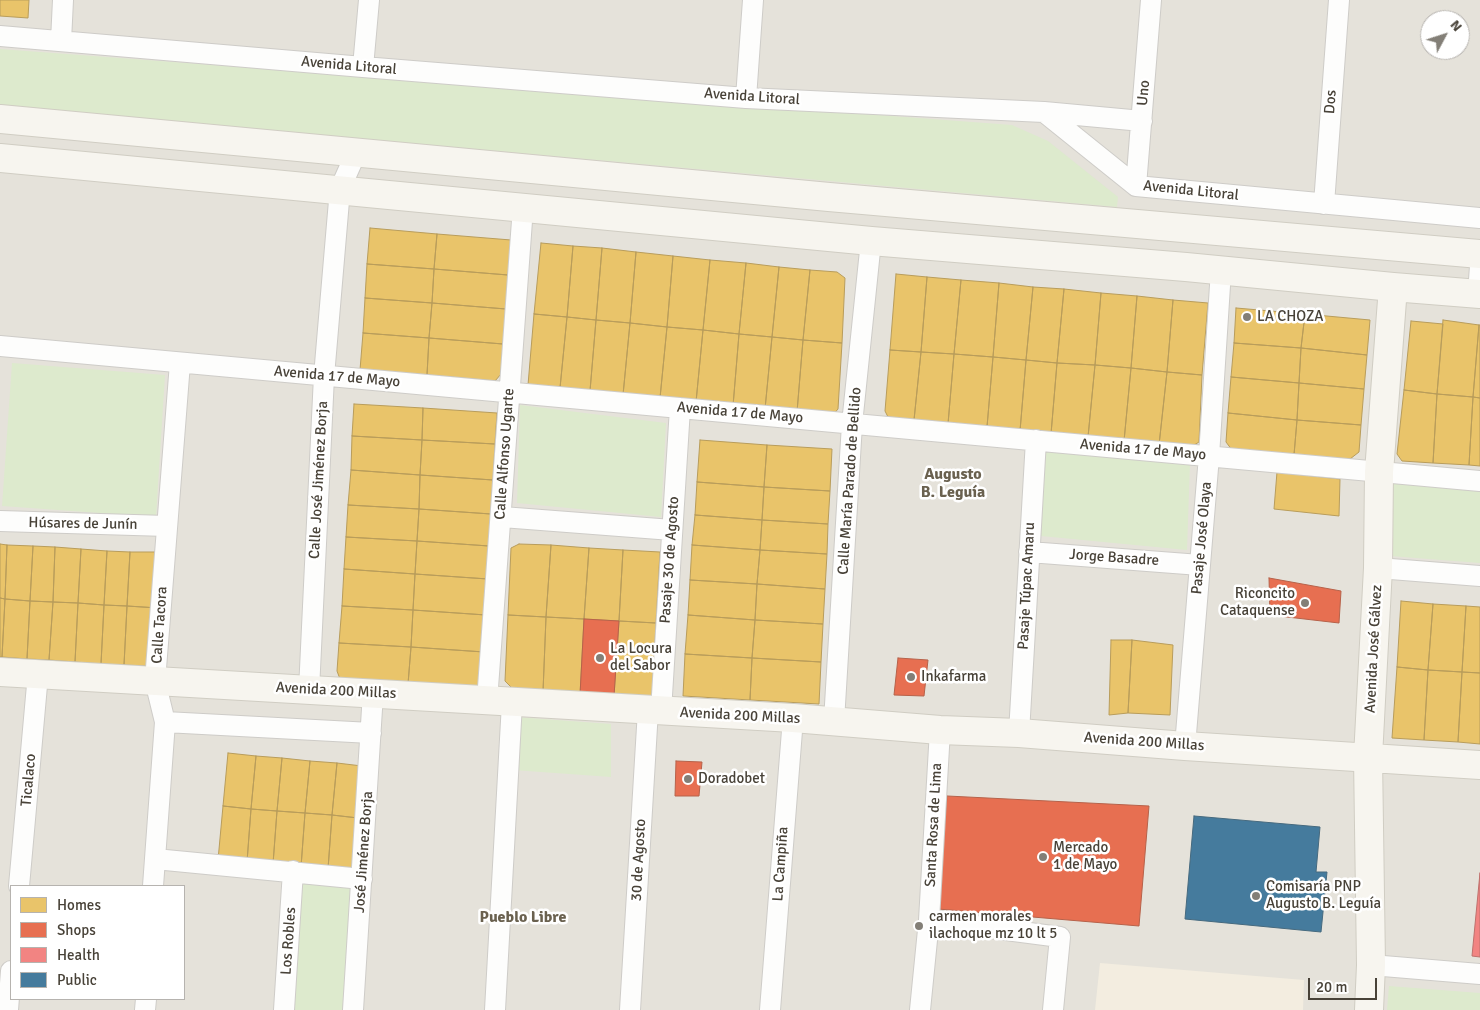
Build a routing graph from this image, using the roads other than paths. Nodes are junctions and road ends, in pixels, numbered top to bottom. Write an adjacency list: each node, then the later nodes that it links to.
1 (63, 0): 7 (street)
2 (369, 0): 8 (street)
3 (753, 0): 9 (street)
4 (1152, 0): 12 (street, Uno)
5 (1339, 0): 17 (street, Dos)
6 (0, 36): 7 (street, Avenida Litoral)
7 (61, 41): 8 (street, Avenida Litoral)
8 (363, 67): 9 (street, Avenida Litoral)
9 (746, 98): 10 (street, Avenida Litoral)
10 (1044, 112): 12 (street); 15 (street, Avenida Litoral)
11 (0, 119): 13 (main road)
12 (1142, 121): 15 (street, Uno)
13 (356, 153): 16 (street, Calle José Jiménez Borja); 21 (main road)
14 (0, 158): 16 (main road)
15 (1136, 186): 17 (street, Avenida Litoral)
16 (340, 189): 18 (main road); 28 (street, Calle José Jiménez Borja)
17 (1324, 204): 19 (street, Avenida Litoral)
18 (523, 207): 20 (main road); 29 (street, Calle Alfonso Ugarte)
19 (1480, 218)
20 (871, 241): 23 (main road); 31 (street, Calle María Parado de Bellido)
21 (1480, 254)
22 (1480, 266): 25 (street)
23 (1221, 270): 24 (main road); 33 (street, Pasaje José Olaya)
24 (1393, 288): 25 (main road); 34 (main road, Avenida José Gálvez)
25 (1479, 294)
26 (0, 346): 27 (street, Avenida 17 de Mayo)
27 (180, 363): 28 (street, Avenida 17 de Mayo); 38 (street, Calle Tacora)
28 (324, 376): 29 (street, Avenida 17 de Mayo); 47 (street, Calle José Jiménez Borja)
29 (509, 392): 30 (street, Avenida 17 de Mayo); 36 (street, Calle Alfonso Ugarte)
30 (680, 408): 31 (street, Avenida 17 de Mayo); 39 (street, Pasaje 30 de Agosto)
31 (852, 424): 32 (street, Avenida 17 de Mayo); 52 (street, Calle María Parado de Bellido)
32 (1036, 440): 33 (street, Avenida 17 de Mayo); 40 (street, Pasaje Túpac Amaru)
33 (1209, 456): 34 (street, Avenida 17 de Mayo); 41 (street, Pasaje José Olaya)
34 (1379, 472): 35 (street, Avenida 17 de Mayo); 42 (main road, Avenida José Gálvez)
35 (1480, 481)
36 (502, 517): 39 (street); 49 (street, Calle Alfonso Ugarte)
37 (0, 521): 38 (street, Húsares de Junín)
38 (167, 526): 46 (street, Calle Tacora)
39 (672, 530): 50 (street, Pasaje 30 de Agosto)
40 (1029, 552): 41 (street, Jorge Basadre); 55 (street, Pasaje Túpac Amaru)
41 (1200, 565): 57 (street, Pasaje José Olaya)
42 (1378, 568): 43 (street); 58 (main road, Avenida José Gálvez)
43 (1480, 576)
44 (0, 672): 45 (main road, Avenida 200 Millas)
45 (38, 674): 46 (main road, Avenida 200 Millas); 63 (street, Ticalaco)
46 (155, 681): 47 (main road, Avenida 200 Millas); 53 (street, Calle Tacora)
47 (309, 690): 48 (main road, Avenida 200 Millas)
48 (373, 693): 49 (main road, Avenida 200 Millas); 56 (street, José Jiménez Borja)
49 (499, 702): 50 (main road, Avenida 200 Millas); 72 (street, Calle Alfonso Ugarte)
50 (654, 711): 51 (main road, Avenida 200 Millas); 73 (street, 30 de Agosto)
51 (793, 718): 52 (main road, Avenida 200 Millas); 74 (street, La Campiña)
52 (834, 721): 54 (main road, Avenida 200 Millas)
53 (164, 722): 56 (street); 60 (street, Calle Tacora)
54 (940, 730): 55 (main road, Avenida 200 Millas); 65 (street, Santa Rosa de Lima)
55 (1019, 733): 57 (main road, Avenida 200 Millas)
56 (371, 734): 62 (street, José Jiménez Borja)
57 (1185, 746): 58 (main road, Avenida 200 Millas)
58 (1368, 757): 59 (main road, Avenida 200 Millas); 66 (main road, Avenida José Gálvez)
59 (1480, 764)
60 (155, 858): 61 (street); 64 (street, Calle Tacora)
61 (293, 871): 62 (street); 70 (street, Los Robles)
62 (362, 879): 71 (street, José Jiménez Borja)
63 (19, 885)
64 (153, 885)
65 (929, 920): 75 (street, Santa Rosa de Lima); 76 (street)
66 (1371, 965): 67 (street); 77 (main road, Avenida José Gálvez)
67 (1480, 974)
68 (10, 984): 69 (street)
69 (8, 1010)
70 (284, 1010)
71 (353, 1010)
72 (494, 1010)
73 (630, 1010)
74 (770, 1010)
75 (920, 1010)
76 (1053, 1010)
77 (1369, 1010)

